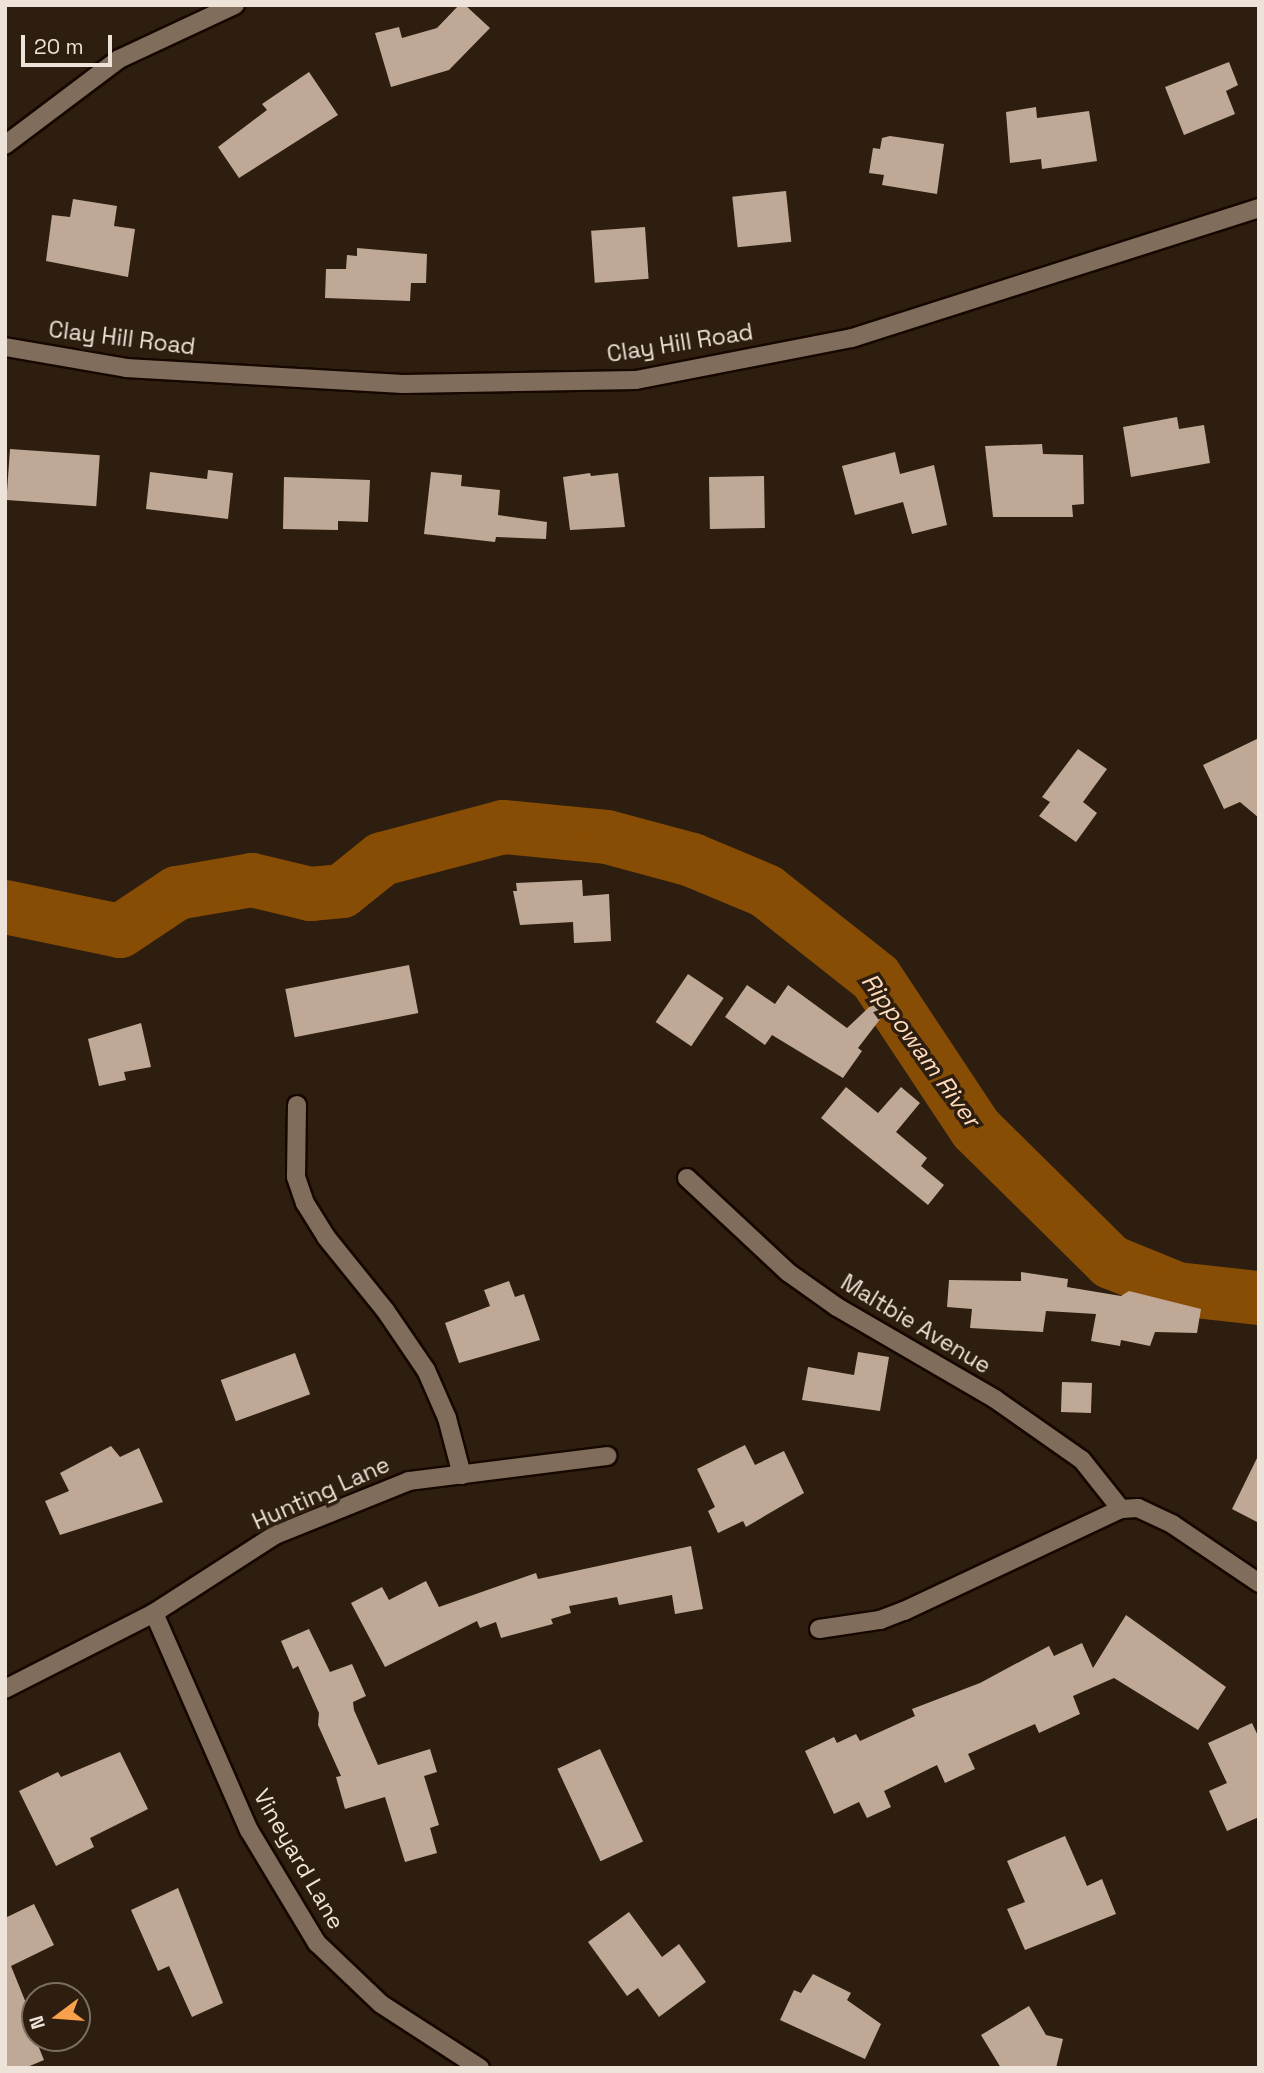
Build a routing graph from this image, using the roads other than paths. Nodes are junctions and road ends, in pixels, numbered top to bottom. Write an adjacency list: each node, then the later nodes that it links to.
1 (235, 5): 2 (street)
2 (5, 145)
3 (1259, 208): 4 (street, Clay Hill Road)
4 (5, 346)
5 (297, 1105): 8 (street)
6 (687, 1178): 9 (street, Maltbie Avenue)
7 (607, 1456): 8 (street, Hunting Lane)
8 (462, 1475): 11 (street, Hunting Lane)
9 (1121, 1509): 10 (street); 12 (street)
10 (1259, 1583)
11 (154, 1613): 13 (street, Hunting Lane); 14 (street, Vineyard Lane)
12 (820, 1629)
13 (5, 1689)
14 (480, 2068)

